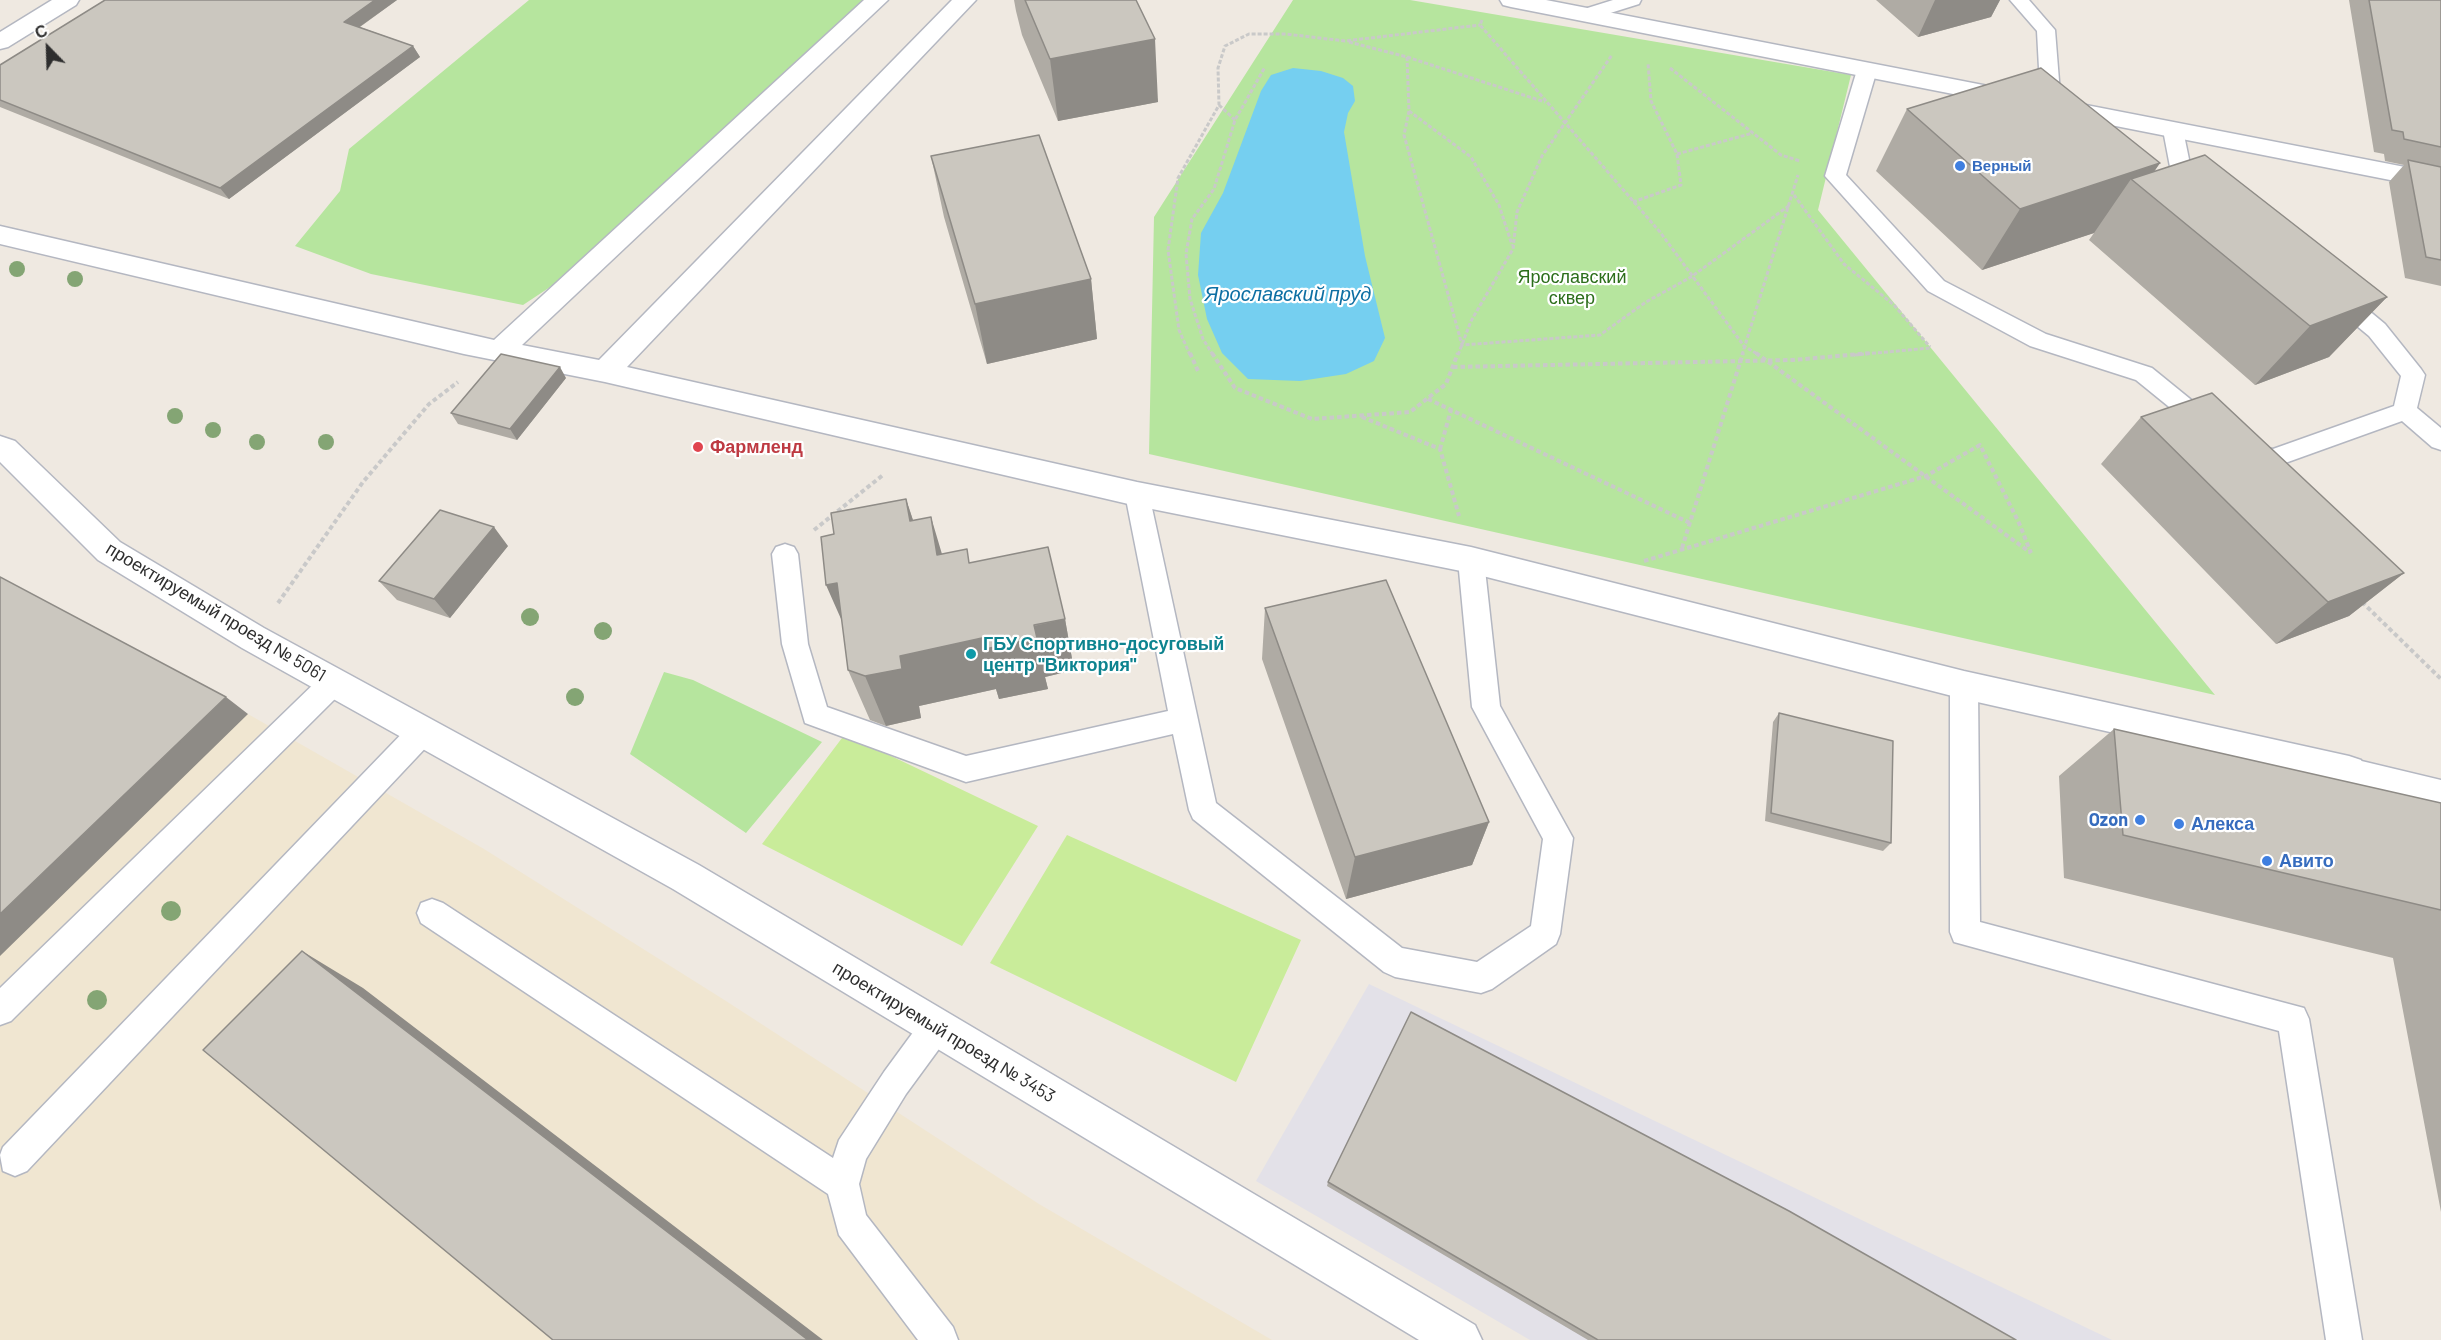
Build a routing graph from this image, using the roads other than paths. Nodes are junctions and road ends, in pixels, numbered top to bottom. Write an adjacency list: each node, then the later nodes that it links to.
1 (68, 0): 7 (street)
2 (878, 0): 15 (street)
3 (964, 0): 16 (street)
4 (1511, 0): 6 (street)
5 (2019, 0): 9 (lane)
6 (1631, 12): 8 (street)
7 (0, 42)
8 (1867, 70): 9 (street); 17 (lane)
9 (2050, 106): 10 (street)
10 (2173, 130): 11 (street); 12 (lane)
11 (2441, 182)
12 (2217, 200)
13 (0, 235): 15 (street)
14 (2324, 287): 17 (lane)
15 (499, 351): 16 (street)
16 (605, 372): 20 (street)
17 (2405, 411): 18 (lane)
18 (2441, 441)
19 (0, 447): 23 (street, проектируемый проезд № 5061)
20 (1137, 494): 22 (street); 25 (lane)
21 (785, 554): 25 (lane)
22 (1471, 560): 24 (street); 25 (lane)
23 (334, 682): 26 (street, проектируемый проезд № 5061); 31 (lane)
24 (1964, 685): 27 (street); 37 (lane)
25 (1184, 718)
26 (423, 731): 32 (street, проектируемый проезд № 3453); 33 (lane)
27 (2349, 771): 28 (lane); 29 (lane)
28 (2441, 793)
29 (2382, 804)
30 (432, 913): 34 (lane)
31 (0, 1010)
32 (936, 1028): 34 (lane); 36 (street, проектируемый проезд № 3453)
33 (15, 1159)
34 (842, 1184): 35 (lane)
35 (940, 1340)
36 (1460, 1340)
37 (2344, 1340)

